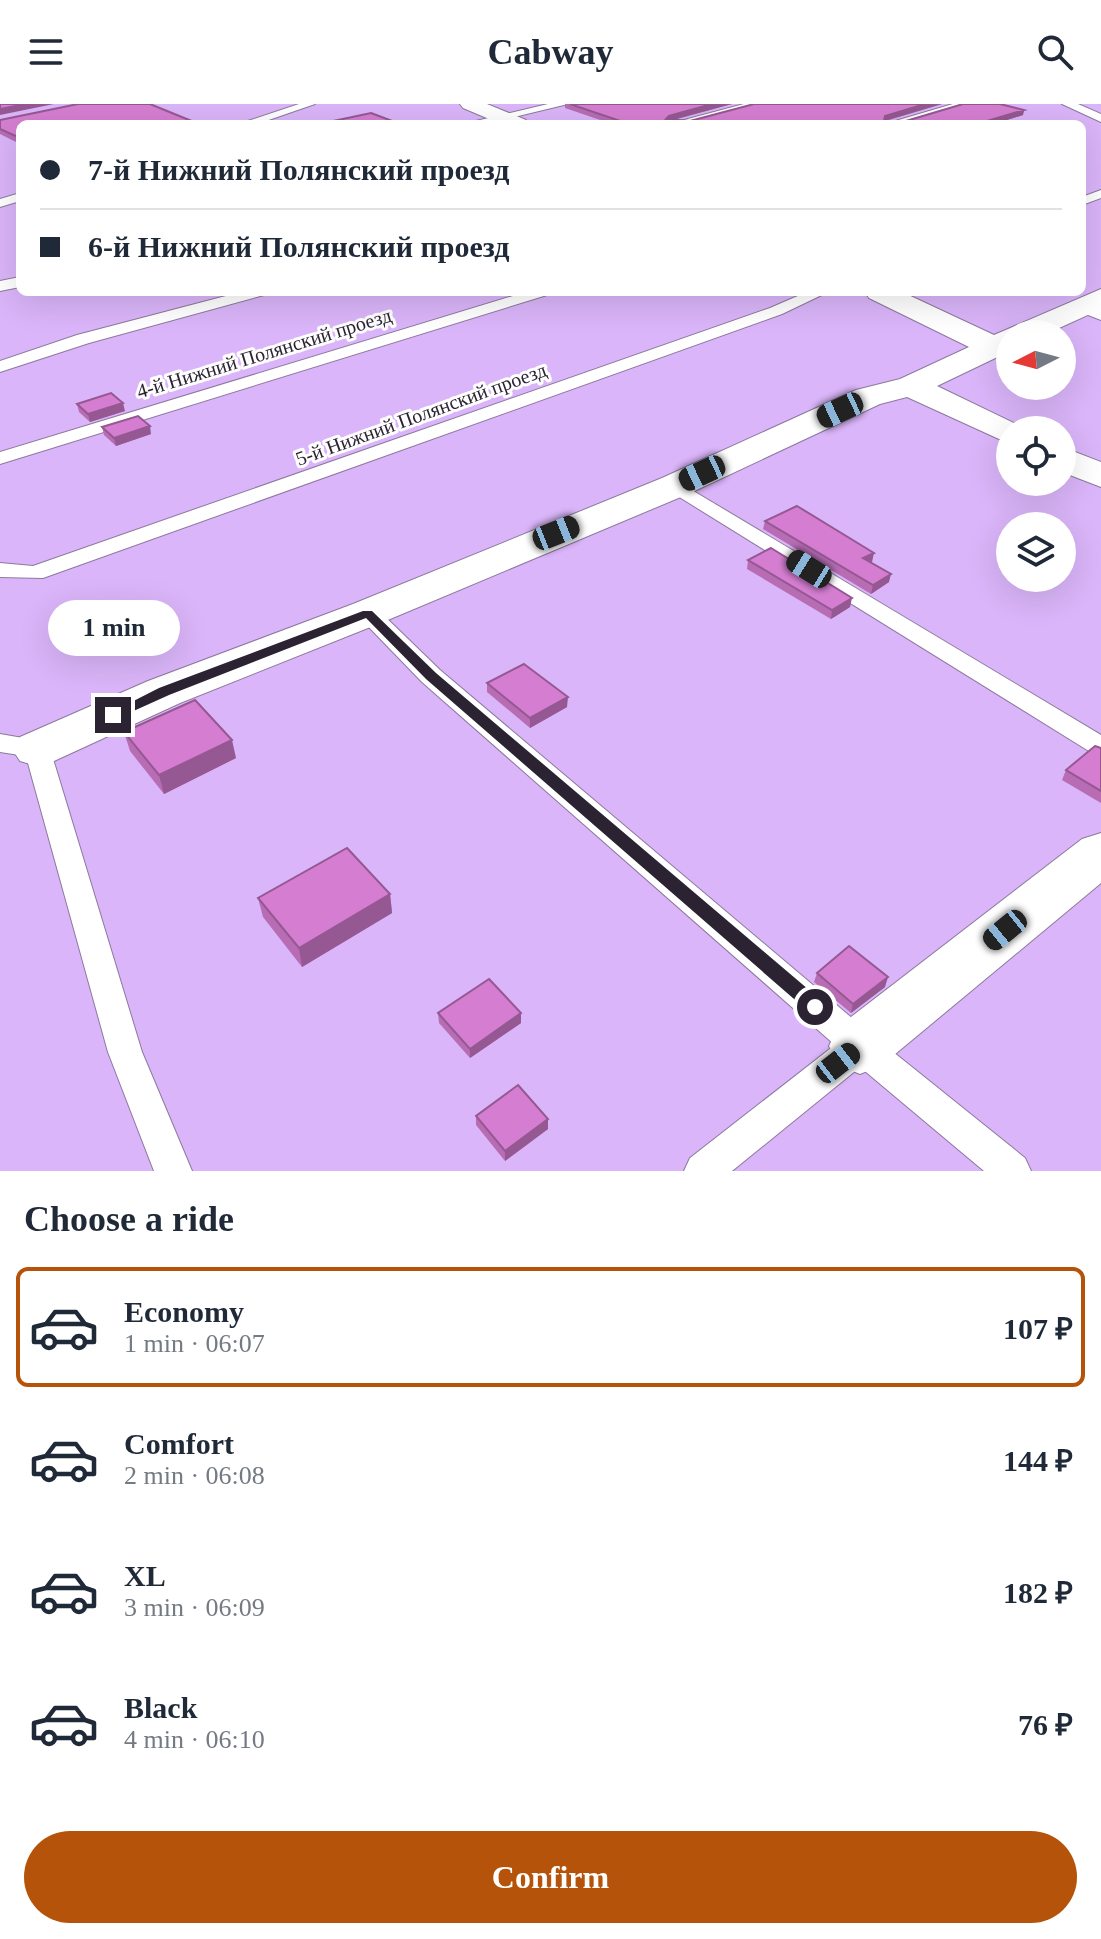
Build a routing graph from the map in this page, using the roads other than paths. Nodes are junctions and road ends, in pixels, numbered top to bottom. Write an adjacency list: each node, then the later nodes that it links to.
1 (310, 104): 8 (lane)
2 (470, 104): 9 (street)
3 (563, 104): 9 (lane)
4 (757, 104): 10 (lane)
5 (965, 104): 11 (lane)
6 (1067, 104): 7 (lane)
7 (1101, 119): 12 (lane)
8 (258, 120)
9 (511, 120)
10 (691, 120)
11 (906, 120)
12 (1088, 122)
13 (244, 296): 21 (lane)
14 (529, 296): 24 (lane, 4-й Нижний Полянский проезд)
15 (809, 296): 28 (lane, 5-й Нижний Полянский проезд)
16 (890, 296): 19 (street)
17 (1094, 306): 18 (street)
18 (1059, 320)
19 (996, 335)
20 (996, 346): 22 (street)
21 (0, 367)
22 (911, 386): 23 (street); 27 (street)
23 (996, 427)
24 (0, 458)
25 (1076, 464): 26 (street)
26 (1101, 476)
27 (675, 486): 29 (street); 31 (lane)
28 (0, 570)
29 (368, 613): 30 (street); 33 (lane)
30 (18, 746): 34 (lane)
31 (1101, 747)
32 (1101, 853): 33 (street)
33 (860, 1046): 35 (lane); 36 (lane)
34 (173, 1171)
35 (703, 1171)
36 (1012, 1171)

